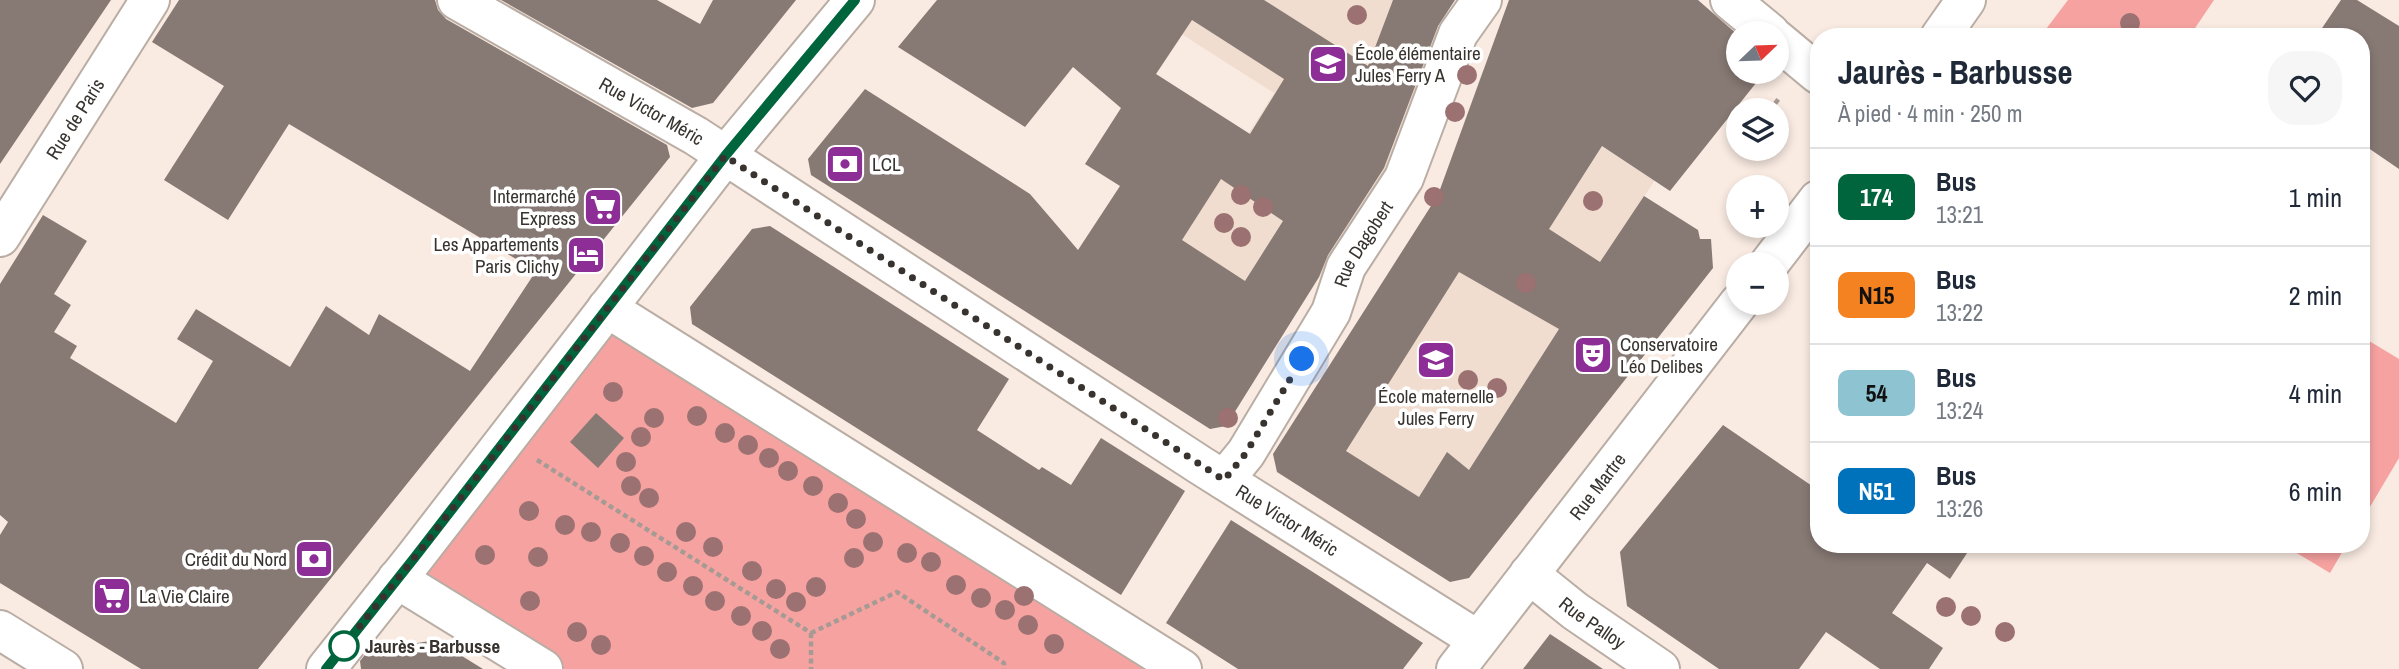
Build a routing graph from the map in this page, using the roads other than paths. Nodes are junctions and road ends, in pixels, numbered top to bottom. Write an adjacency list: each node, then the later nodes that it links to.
1 (150, 0): 13 (street, Rue de Paris)
2 (457, 0): 11 (street, Rue Victor Méric)
3 (855, 0): 11 (street)
4 (1482, 0): 17 (street, Rue Dagobert)
5 (1730, 0): 7 (street)
6 (1966, 0): 8 (street)
7 (1755, 21)
8 (1946, 28)
9 (1789, 50): 10 (street)
10 (1810, 67)
11 (725, 156): 15 (street); 17 (street, Rue Victor Méric)
12 (1810, 210): 14 (street)
13 (0, 237)
14 (1778, 252)
15 (607, 308): 19 (street); 25 (street)
16 (1730, 315): 18 (street, Rue Martre)
17 (1224, 480): 21 (street, Rue Victor Méric)
18 (1530, 573): 21 (street, Rue Martre); 26 (street, Rue Palloy)
19 (397, 579): 23 (street); 24 (street)
20 (0, 630): 22 (street)
21 (1467, 655)
22 (64, 669)
23 (326, 669)
24 (543, 669)
25 (1182, 669)
26 (1660, 669)

